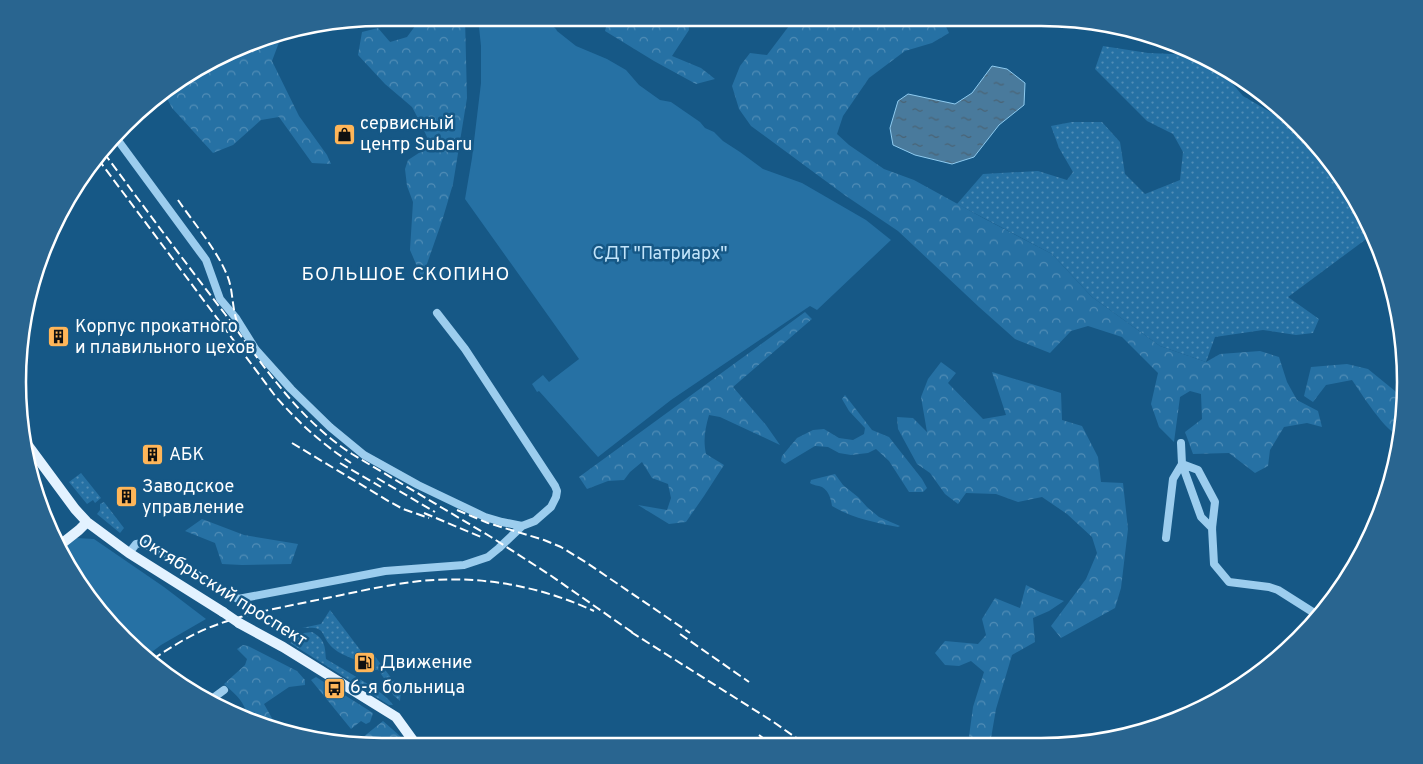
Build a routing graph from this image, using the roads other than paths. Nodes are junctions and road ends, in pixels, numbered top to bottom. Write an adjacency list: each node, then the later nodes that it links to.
1 (119, 143): 7 (street)
2 (437, 313): 7 (street)
3 (1181, 443): 5 (street)
4 (33, 453): 6 (main road, Октябрьский проспект)
5 (1182, 464): 8 (street); 8 (street); 9 (street)
6 (87, 522): 10 (main road); 11 (main road, Октябрьский проспект)
7 (522, 526): 11 (street)
8 (1212, 528): 12 (street)
9 (1166, 538)
10 (64, 542)
11 (129, 553): 15 (main road, Октябрьский проспект, bridge)
12 (1312, 612)
13 (224, 690): 14 (street)
14 (216, 696)
15 (411, 738)

